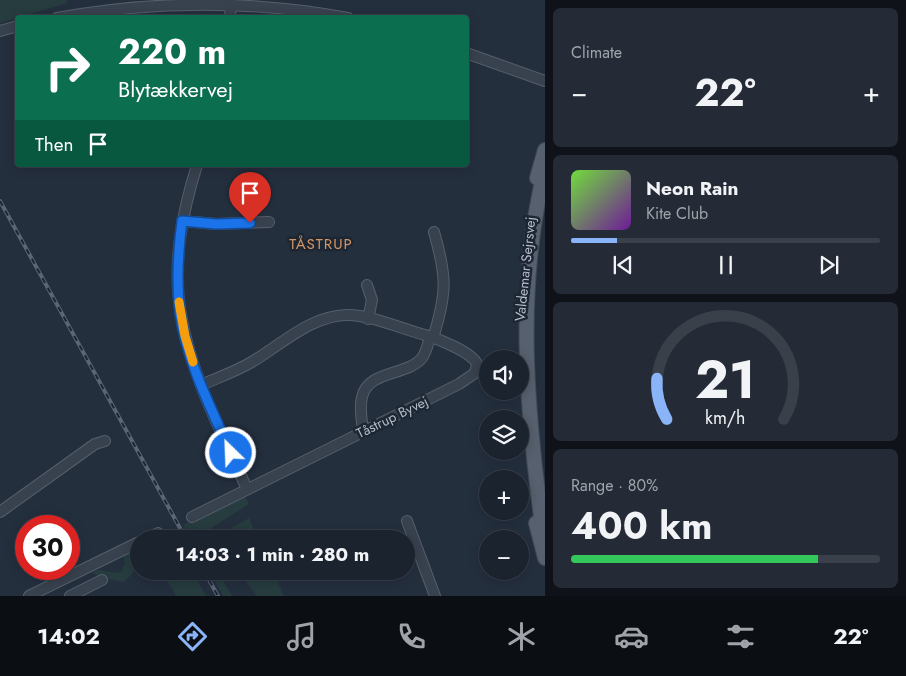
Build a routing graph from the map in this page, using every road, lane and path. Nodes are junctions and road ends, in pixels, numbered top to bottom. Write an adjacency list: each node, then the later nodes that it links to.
1 (231, 1): 2 (street); 3 (street); 4 (street)
2 (74, 15)
3 (230, 15)
4 (332, 15)
5 (15, 27): 6 (street)
6 (0, 31)
7 (469, 54): 8 (street)
8 (545, 81)
9 (545, 150): 18 (main road, Valdemar Sejrsvej)
10 (196, 167): 12 (street)
11 (545, 169): 27 (main road, Valdemar Sejrsvej)
12 (182, 221): 13 (street); 19 (street)
13 (269, 222)
14 (434, 232): 17 (street)
15 (367, 285): 16 (street)
16 (368, 319): 17 (street, Tåstrup Byvej); 19 (street, Tåstrup Byvej)
17 (431, 337): 21 (street); 21 (street, Tåstrup Byvej)
18 (518, 350)
19 (201, 385): 23 (street)
20 (520, 400): 29 (main road)
21 (363, 432): 23 (street, Tåstrup Byvej)
22 (104, 441): 24 (street)
23 (247, 489): 25 (street, Tåstrup Byvej)
24 (0, 512)
25 (192, 516)
26 (407, 521): 34 (street)
27 (545, 533)
28 (130, 547): 31 (street)
29 (545, 558)
30 (102, 580): 33 (street)
31 (48, 592): 32 (street)
32 (29, 596)
33 (70, 596)
34 (435, 596)

